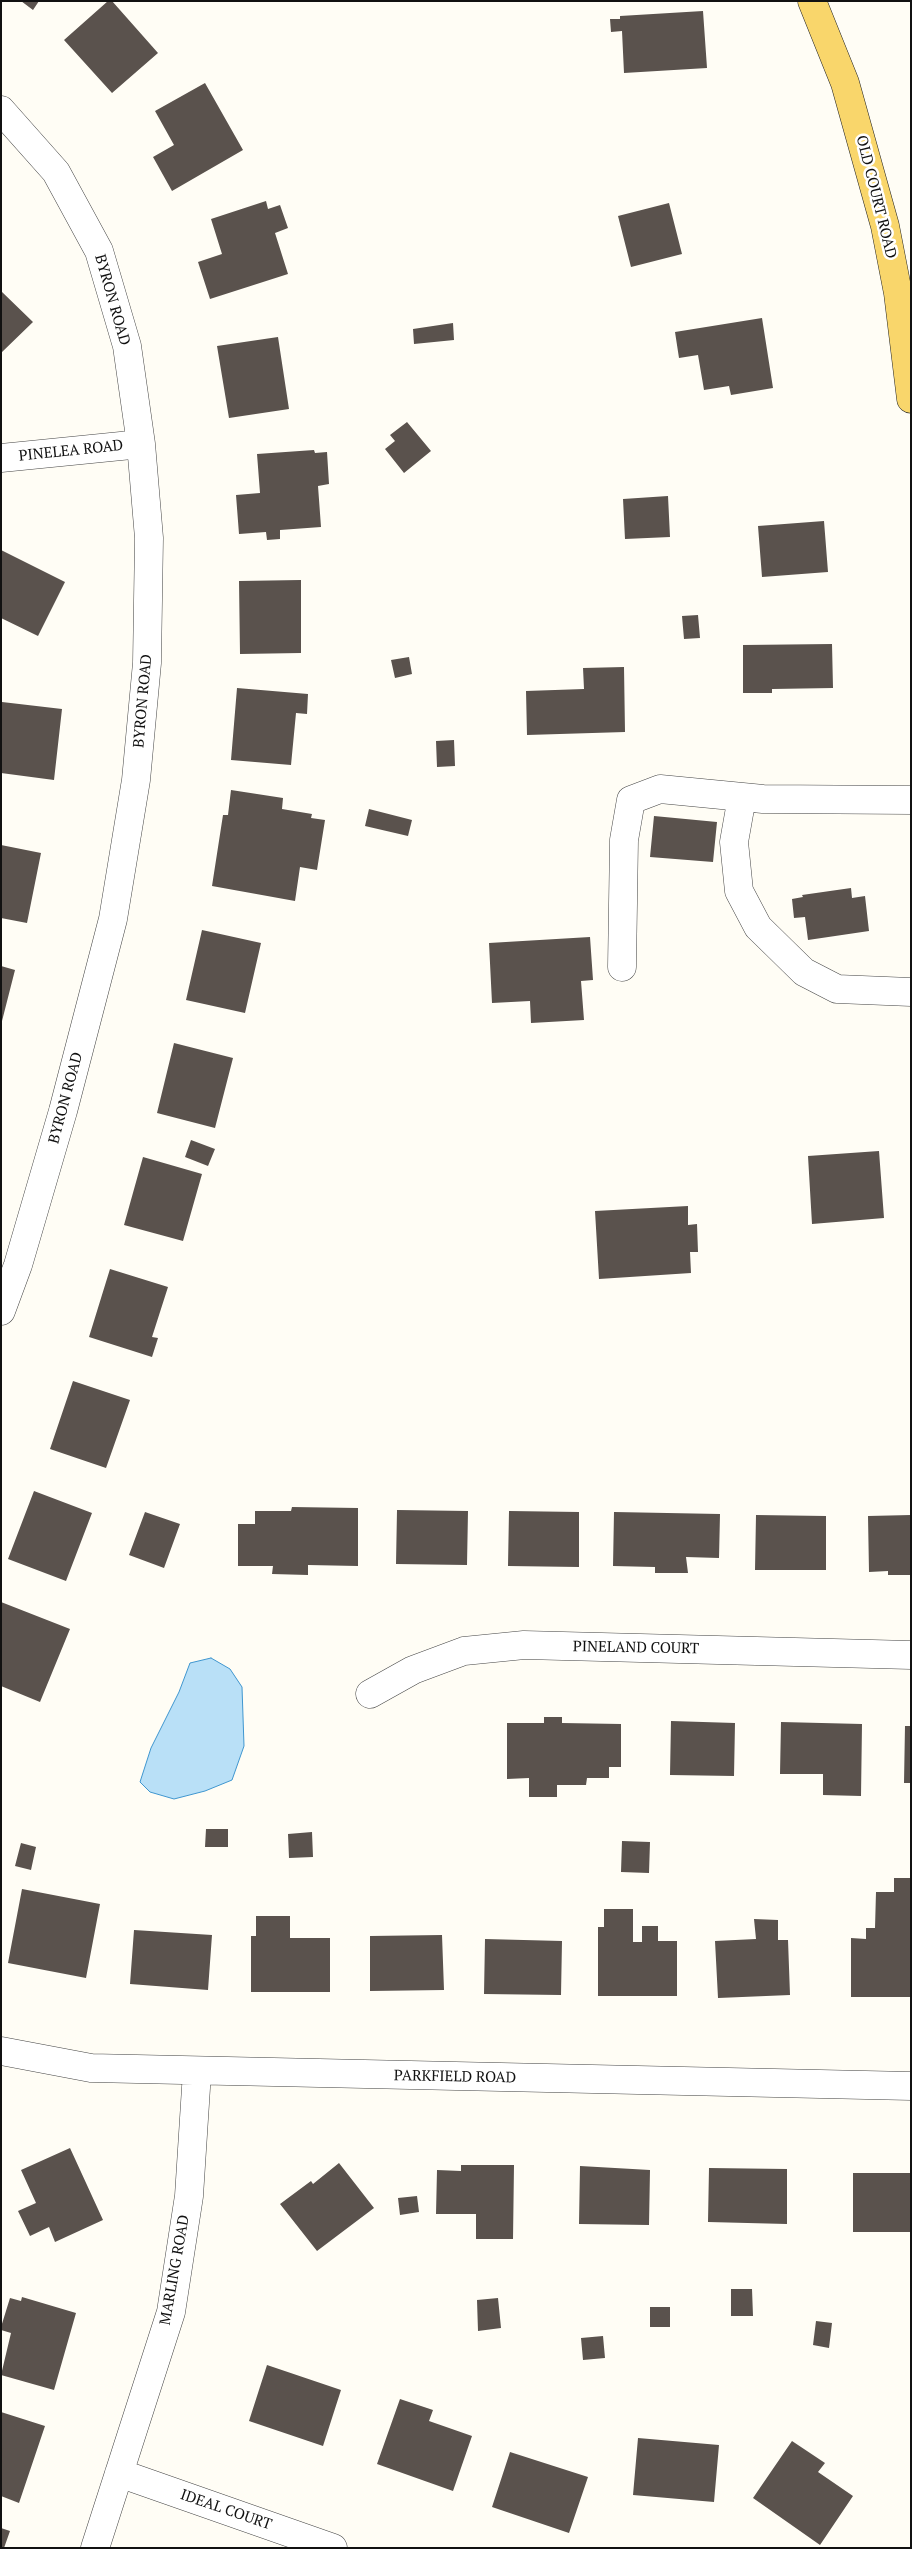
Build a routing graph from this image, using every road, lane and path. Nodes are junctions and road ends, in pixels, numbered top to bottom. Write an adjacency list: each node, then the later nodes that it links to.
1 (812, 1): 3 (main road, OLD COURT ROAD)
2 (1, 110): 4 (street, BYRON ROAD)
3 (911, 399)
4 (141, 444): 5 (street, PINELEA ROAD); 10 (street, BYRON ROAD)
5 (1, 458)
6 (742, 798): 7 (street); 8 (street); 9 (street)
7 (911, 800)
8 (622, 967)
9 (911, 992)
10 (1, 1311)
11 (911, 1655): 12 (street, PINELAND COURT)
12 (370, 1694)
13 (1, 2051): 14 (street, PARKFIELD ROAD)
14 (197, 2072): 15 (street, PARKFIELD ROAD); 16 (street, MARLING ROAD)
15 (911, 2086)
16 (119, 2473): 17 (street, MARLING ROAD); 18 (street, IDEAL COURT)
17 (95, 2548)
18 (333, 2548)

